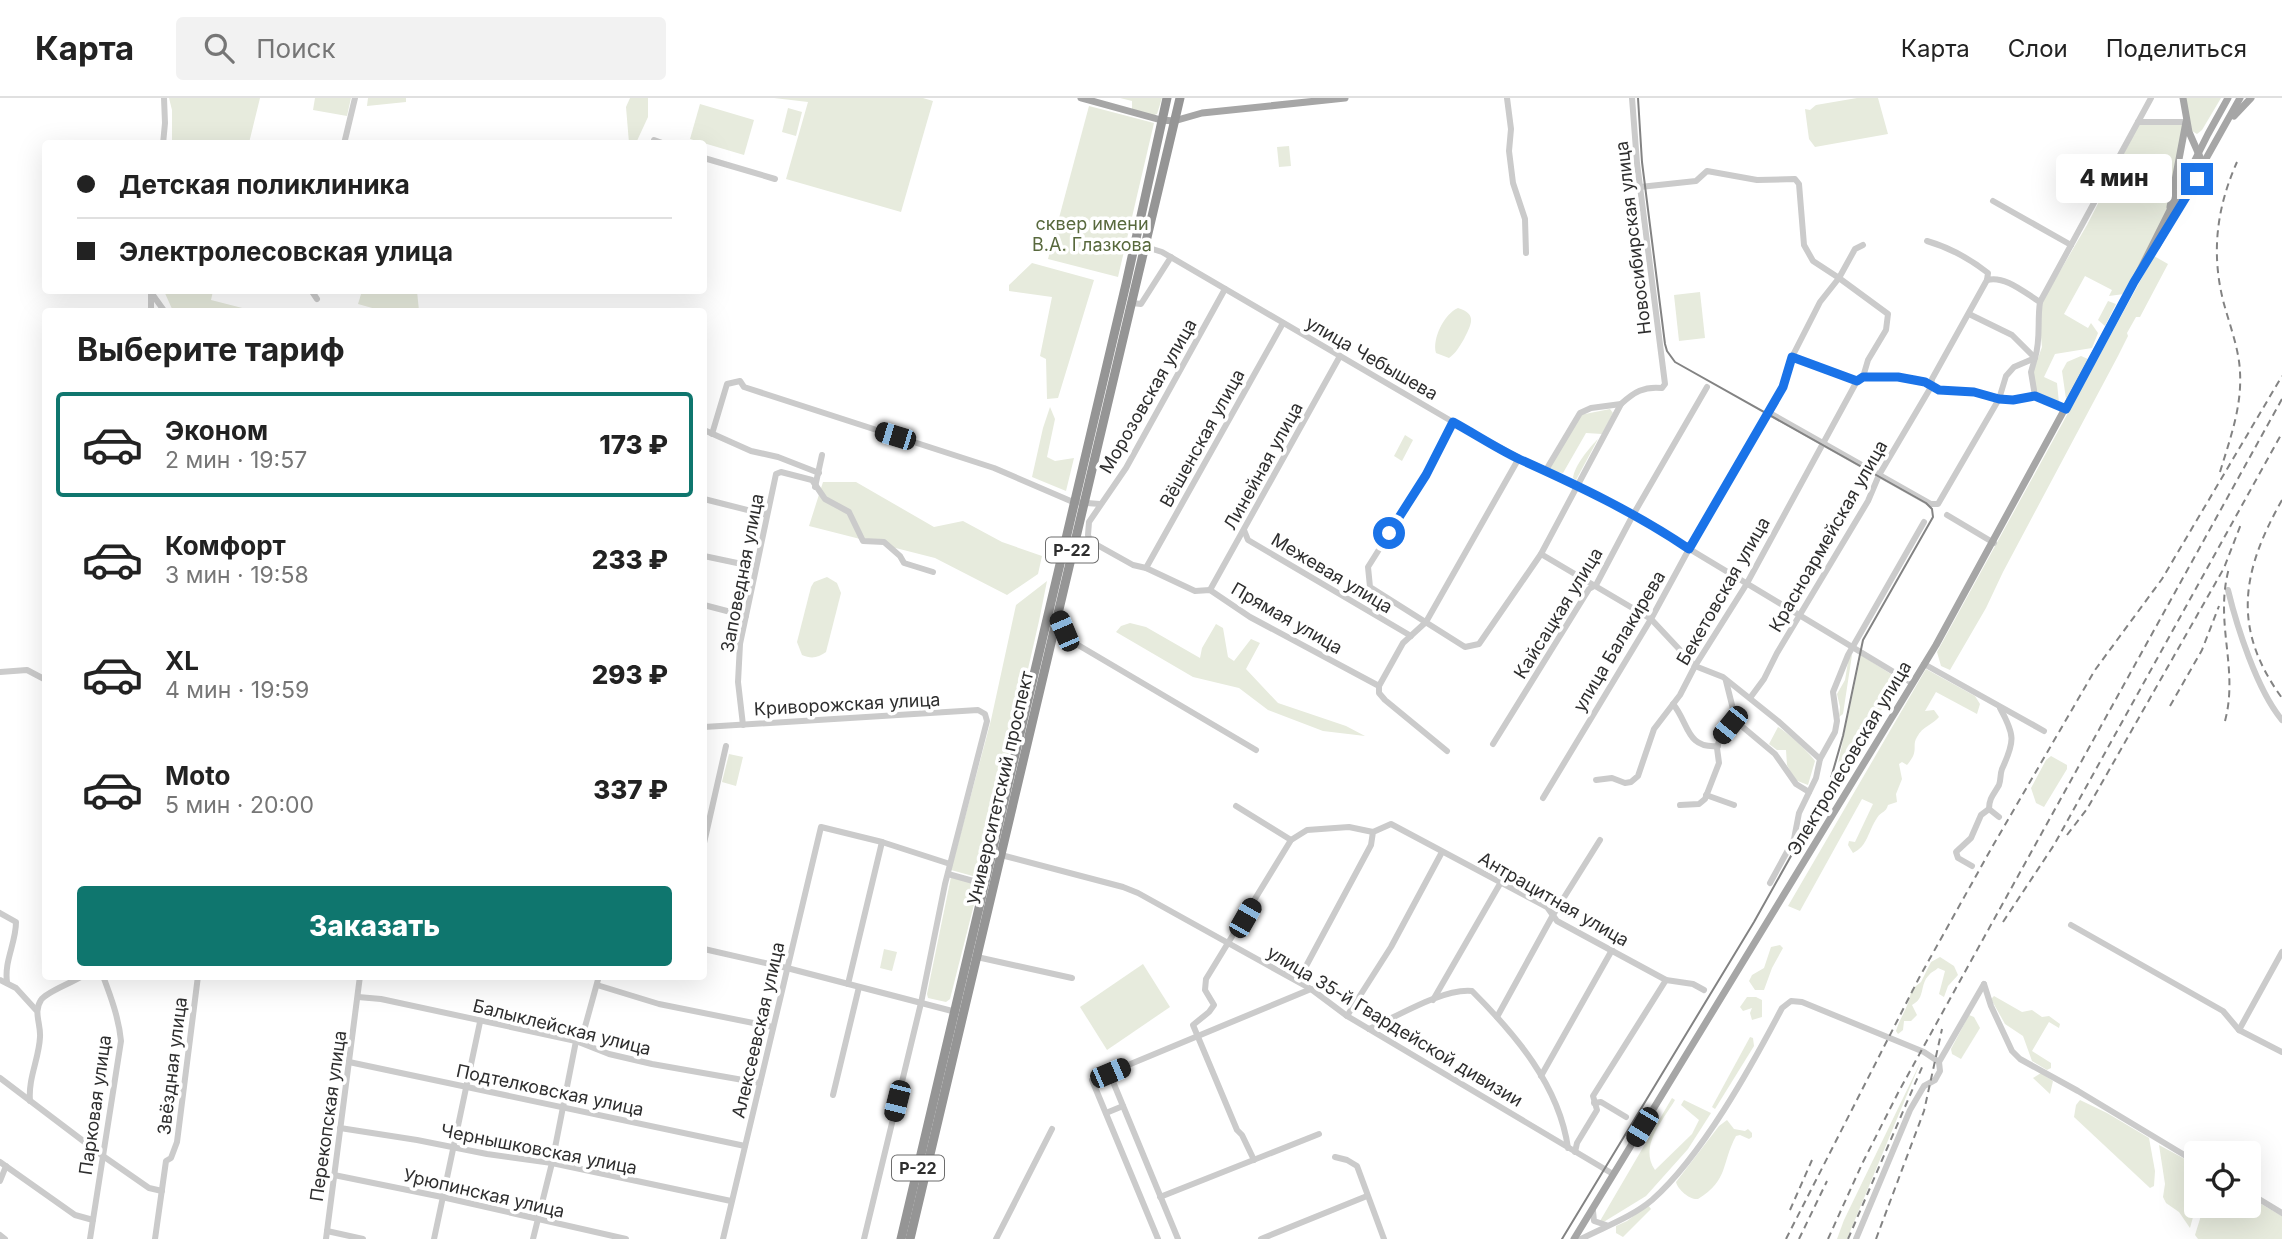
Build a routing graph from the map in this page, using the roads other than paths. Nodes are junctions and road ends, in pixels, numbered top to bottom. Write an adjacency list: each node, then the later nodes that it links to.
1 (164, 98): 21 (street)
2 (355, 98): 22 (street)
3 (1081, 98): 14 (main road)
4 (1167, 98): 14 (highway, Университетский проспект / Р-22)
5 (1180, 98): 15 (highway, Университетский проспект / Р-22)
6 (1345, 98): 15 (main road)
7 (1507, 98): 34 (street)
8 (1632, 98): 27 (street, Новосибирская улица)
9 (2151, 98): 17 (street)
10 (2182, 98): 18 (main road)
11 (2228, 98): 20 (main road, Электролесовская улица)
12 (2240, 98): 16 (main road, Электролесовская улица)
13 (2251, 98): 16 (main road)
14 (1161, 120): 15 (main road); 50 (highway, Университетский проспект / Р-22)
15 (1174, 121): 33 (highway, Университетский проспект / Р-22)
16 (2229, 121): 25 (main road, Электролесовская улица)
17 (2138, 122): 18 (street); 32 (street)
18 (2186, 122): 19 (main road); 29 (main road)
19 (2189, 132): 20 (main road); 23 (main road)
20 (2208, 134): 23 (main road, Электролесовская улица)
21 (163, 140)
22 (345, 140)
23 (2198, 155): 25 (main road); 29 (main road, Электролесовская улица)
24 (707, 159): 26 (street)
25 (2206, 161): 38 (main road, Электролесовская улица)
26 (775, 179)
27 (1640, 187): 36 (street); 55 (street, Новосибирская улица)
28 (1993, 201): 32 (street)
29 (2168, 216): 38 (main road, Электролесовская улица)
30 (1927, 241): 37 (street)
31 (1863, 245): 36 (street, улица Балакирева)
32 (2071, 245): 42 (street)
33 (1146, 247): 35 (street, улица Чебышева); 43 (highway, Университетский проспект / Р-22)
34 (1526, 253)
35 (1171, 257): 39 (street, улица Чебышева); 43 (street)
36 (1839, 278): 47 (street, улица Балакирева); 49 (street, Бекетовская улица)
37 (1987, 280): 42 (street); 44 (street, Красноармейская улица)
38 (2134, 282): 56 (main road, Электролесовская улица)
39 (1225, 289): 45 (street, улица Чебышева); 72 (street, Морозовская улица)
40 (314, 294): 41 (street)
41 (317, 299)
42 (2040, 302): 48 (street)
43 (1132, 303): 50 (highway, Университетский проспект / Р-22)
44 (1969, 314): 48 (street); 52 (street, Красноармейская улица)
45 (1283, 323): 46 (street, улица Чебышева); 84 (street, Вёшенская улица)
46 (1340, 356): 58 (street, улица Чебышева); 78 (street, Линейная улица)
47 (1792, 357): 49 (street); 57 (street, улица Балакирева)
48 (2035, 358): 53 (street); 54 (street)
49 (1860, 379): 52 (street); 61 (street, Бекетовская улица)
50 (1107, 383): 70 (highway, Университетский проспект / Р-22); 71 (highway, Университетский проспект / Р-22)
51 (1707, 387): 75 (street, Кайсацкая улица)
52 (1931, 387): 54 (street); 66 (street, Красноармейская улица)
53 (2035, 396): 54 (street); 56 (street)
54 (1999, 399): 66 (street)
55 (1621, 404): 64 (street); 67 (street)
56 (2066, 409): 79 (main road, Электролесовская улица)
57 (1768, 412): 61 (street); 80 (street, улица Балакирева)
58 (1453, 422): 63 (street, улица Чебышева); 95 (street)
59 (707, 431): 60 (street)
60 (712, 433): 65 (street); 70 (street)
61 (1822, 442): 66 (street); 86 (street, Бекетовская улица)
62 (822, 455): 65 (street)
63 (1519, 458): 64 (street, улица Чебышева); 95 (street)
64 (1546, 470): 67 (street, улица Чебышева)
65 (819, 473): 68 (street)
66 (1879, 475): 93 (street, Красноармейская улица)
67 (1577, 486): 75 (street, улица Чебышева); 81 (street)
68 (815, 487): 73 (street, Заповедная улица); 85 (street)
69 (707, 500): 73 (street)
70 (1073, 502): 71 (street); 141 (highway, Университетский проспект / Р-22)
71 (1084, 504): 72 (street); 91 (highway, Университетский проспект / Р-22)
72 (1100, 504): 74 (street, Морозовская улица)
73 (767, 515): 83 (street, Заповедная улица)
74 (1093, 515): 84 (street, Прямая улица)
75 (1633, 515): 80 (street, улица Чебышева); 87 (street, Кайсацкая улица)
76 (1947, 515): 79 (street)
77 (1924, 522): 97 (street)
78 (1244, 530): 88 (street, Линейная улица); 96 (street, Межевая улица)
79 (1994, 543): 98 (main road, Электролесовская улица)
80 (1689, 549): 86 (street, улица Чебышева); 94 (street, улица Балакирева)
81 (1541, 554): 87 (street); 95 (street)
82 (707, 557): 83 (street)
83 (756, 567): 92 (street, Заповедная улица)
84 (1146, 568): 88 (street, Прямая улица)
85 (933, 572)
86 (1746, 584): 93 (street, улица Чебышева); 99 (street, Бекетовская улица)
87 (1596, 585): 94 (street); 114 (street, Кайсацкая улица)
88 (1210, 590): 104 (street, Прямая улица)
89 (2228, 590): 109 (street)
90 (707, 606): 92 (street)
91 (1057, 613): 117 (street); 135 (highway, Университетский проспект / Р-22)
92 (746, 616): 111 (street, Заповедная улица)
93 (1799, 617): 97 (street, улица Чебышева); 105 (street, Красноармейская улица)
94 (1651, 619): 99 (street); 123 (street, улица Балакирева)
95 (1426, 622): 96 (street)
96 (1412, 636): 104 (street)
97 (1853, 646): 103 (street, улица Чебышева); 119 (street)
98 (1924, 664): 103 (main road, Электролесовская улица); 107 (street)
99 (1695, 666): 101 (street); 106 (street, Бекетовская улица)
100 (0, 672): 102 (street)
101 (1723, 677): 105 (street); 108 (street)
102 (42, 678)
103 (1912, 682): 207 (main road, Электролесовская улица)
104 (1379, 686): 118 (street)
105 (1750, 698): 119 (street)
106 (1673, 704): 116 (street); 120 (street, Бекетовская улица)
107 (1999, 707): 113 (street); 127 (street)
108 (1732, 718): 116 (street); 121 (street)
109 (2282, 720)
110 (987, 721): 111 (street, Криворожская улица); 136 (street, Университетский проспект)
111 (743, 725): 112 (street, Криворожская улица)
112 (707, 727)
113 (2043, 731)
114 (1493, 744)
115 (726, 746): 129 (street)
116 (1718, 746): 122 (street)
117 (1256, 750)
118 (1447, 751)
119 (1820, 759): 121 (street)
120 (1596, 780)
121 (1809, 792): 140 (street)
122 (1706, 795): 124 (street); 126 (street)
123 (1543, 798)
124 (1734, 805)
125 (1236, 806): 131 (street)
126 (1680, 806)
127 (1989, 809): 128 (street); 137 (street)
128 (1999, 817)
129 (707, 830)
130 (1373, 832): 131 (street); 134 (street, Антрацитная улица); 159 (street)
131 (1291, 840): 145 (street)
132 (1600, 840): 143 (street)
133 (882, 842): 136 (street); 150 (street, Алексеевская улица); 160 (street)
134 (1442, 852): 139 (street, Антрацитная улица); 171 (street)
135 (1001, 855): 145 (street, улица 35-й Гвардейской дивизии); 149 (highway, Университетский проспект / Р-22)
136 (950, 864): 138 (street, Университетский проспект)
137 (1972, 866)
138 (948, 874): 141 (street); 167 (street, Университетский проспект)
139 (1501, 882): 143 (street, Антрацитная улица); 166 (street)
140 (1770, 883)
141 (984, 884): 169 (highway, Университетский проспект / Р-22)
142 (0, 913): 158 (street)
143 (1553, 915): 147 (street, Антрацитная улица); 172 (street)
144 (2071, 925): 176 (street)
145 (1228, 943): 159 (street, улица 35-й Гвардейской дивизии); 177 (street)
146 (707, 950): 150 (street)
147 (1612, 950): 157 (street, Антрацитная улица); 183 (street)
148 (2282, 952): 176 (street)
149 (977, 957): 151 (street); 170 (highway, Университетский проспект / Р-22)
150 (787, 968): 160 (street); 174 (street, Алексеевская улица)
151 (1072, 978)
152 (76, 980): 168 (street)
153 (104, 980): 202 (street, Парковая улица)
154 (197, 980): 210 (street, Звёздная улица)
155 (360, 980): 165 (street, Перекопская улица)
156 (598, 980): 161 (street)
157 (1666, 980): 164 (street, Антрацитная улица); 189 (street)
158 (3, 981): 168 (street)
159 (1298, 981): 163 (street, улица 35-й Гвардейской дивизии)
160 (848, 984): 162 (street)
161 (597, 985): 174 (street); 178 (street)
162 (859, 986): 167 (street); 187 (street)
163 (1311, 989): 171 (street, улица 35-й Гвардейской дивизии); 177 (street)
164 (1704, 990)
165 (358, 997): 173 (street, Балыклейская улица); 180 (street, Перекопская улица)
166 (1433, 1000): 172 (street); 175 (street)
167 (921, 1003): 169 (street); 232 (street, Университетский проспект)
168 (36, 1010): 188 (street)
169 (954, 1012): 170 (street); 233 (highway, Университетский проспект / Р-22)
170 (964, 1014): 234 (highway, Университетский проспект / Р-22)
171 (1347, 1016): 175 (street, улица 35-й Гвардейской дивизии)
172 (1497, 1017): 183 (street)
173 (480, 1022): 178 (street, Балыклейская улица); 186 (street)
174 (773, 1027): 185 (street, Алексеевская улица)
175 (1369, 1028): 199 (street, улица 35-й Гвардейской дивизии)
176 (2239, 1030): 179 (street)
177 (1197, 1035): 182 (street); 204 (street)
178 (576, 1041): 185 (street, Балыклейская улица); 190 (street)
179 (2282, 1052)
180 (349, 1062): 186 (street, Подтелковская улица); 194 (street, Перекопская улица)
181 (1939, 1062): 201 (street); 220 (street); 242 (street)
182 (1110, 1073): 191 (street); 192 (street)
183 (1541, 1076): 199 (street)
184 (0, 1078): 188 (street)
185 (760, 1083): 197 (street, Алексеевская улица)
186 (465, 1087): 190 (street, Подтелковская улица); 198 (street)
187 (833, 1095)
188 (30, 1101): 202 (street)
189 (1594, 1103): 193 (street); 200 (street)
190 (562, 1106): 197 (street, Подтелковская улица); 205 (street)
191 (1123, 1106): 192 (street); 213 (street)
192 (1106, 1113): 236 (street)
193 (1626, 1117)
194 (341, 1128): 198 (street, Чернышковская улица); 208 (street, Перекопская улица)
195 (1052, 1129): 235 (street)
196 (1318, 1134): 204 (street)
197 (745, 1146): 215 (street, Алексеевская улица)
198 (454, 1147): 205 (street, Чернышковская улица); 212 (street)
199 (1568, 1148): 200 (street, улица 35-й Гвардейской дивизии)
200 (1575, 1152): 207 (street, улица 35-й Гвардейской дивизии)
201 (2184, 1155)
202 (103, 1156): 210 (street); 218 (street, Парковая улица)
203 (1335, 1157): 211 (street)
204 (1254, 1160): 213 (street)
205 (552, 1163): 215 (street, Чернышковская улица); 219 (street)
206 (3, 1164): 209 (street); 218 (street)
207 (1614, 1174): 216 (main road, Электролесовская улица)
208 (334, 1175): 212 (street, Урюпинская улица); 221 (street, Перекопская улица)
209 (0, 1181)
210 (162, 1191): 225 (street, Звёздная улица)
211 (1367, 1196): 238 (street); 239 (street)
212 (442, 1197): 219 (street, Урюпинская улица); 228 (street)
213 (1160, 1197): 237 (street)
214 (2261, 1200): 217 (street)
215 (732, 1201): 231 (street, Алексеевская улица)
216 (1592, 1211): 220 (street); 240 (main road, Электролесовская улица)
217 (2282, 1213)
218 (93, 1220): 224 (street, Парковая улица)
219 (538, 1220): 229 (street); 230 (street, Урюпинская улица)
220 (1608, 1226): 241 (street)
221 (327, 1231): 226 (street, Перекопская улица); 227 (street)
222 (0, 1235): 223 (street)
223 (5, 1239)
224 (90, 1239)
225 (155, 1239)
226 (326, 1239)
227 (363, 1239)
228 (434, 1239)
229 (533, 1239)
230 (626, 1239)
231 (723, 1239)
232 (864, 1239)
233 (901, 1239)
234 (910, 1239)
235 (996, 1239)
236 (1158, 1239)
237 (1178, 1239)
238 (1261, 1239)
239 (1384, 1239)
240 (1574, 1239)
241 (1581, 1239)
242 (1856, 1239)

